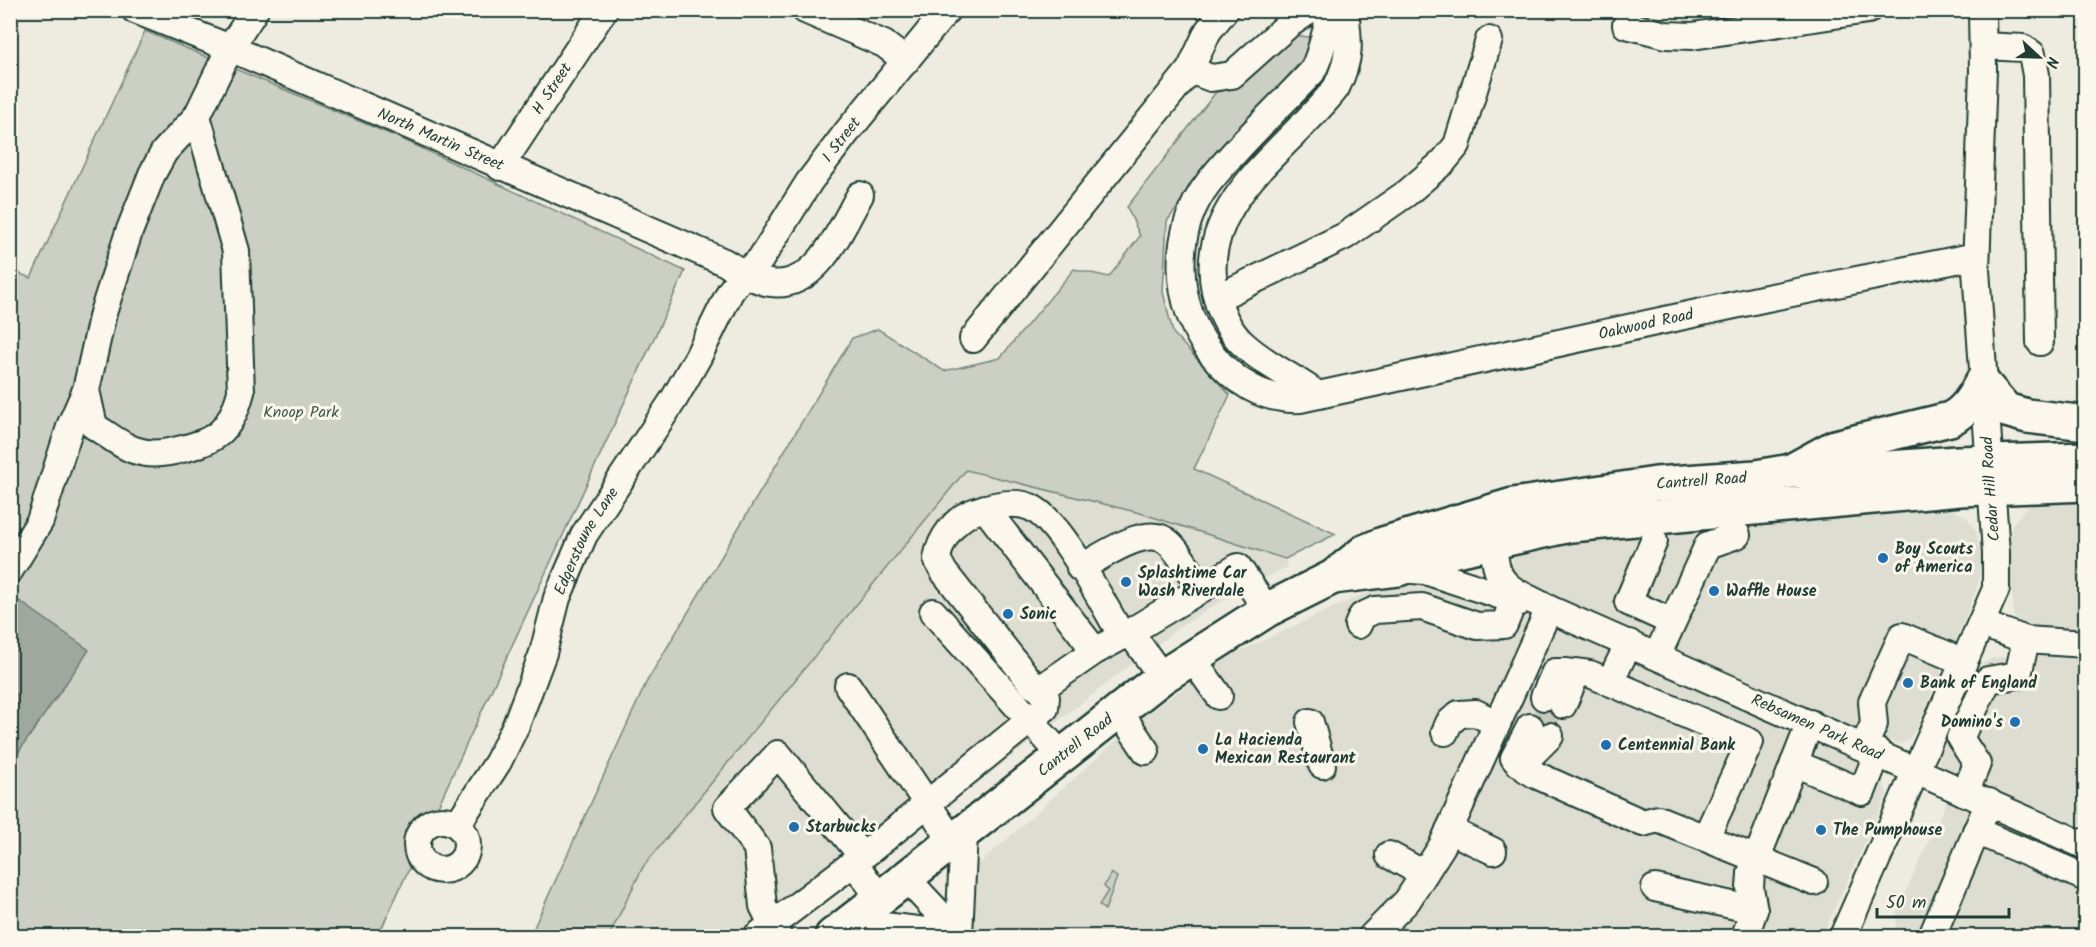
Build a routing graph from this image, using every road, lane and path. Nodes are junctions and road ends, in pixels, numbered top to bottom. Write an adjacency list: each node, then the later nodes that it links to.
1 (135, 10): 15 (street, North Martin Street)
2 (255, 10): 15 (street)
3 (604, 10): 19 (street, H Street)
4 (805, 10): 16 (street)
5 (947, 10): 16 (street, I Street)
6 (1225, 10): 17 (street)
7 (1310, 10): 17 (street)
8 (1333, 10): 28 (street, Oakwood Road)
9 (1345, 10): 23 (street)
10 (1868, 10): 12 (street)
11 (1982, 10): 14 (street, Cedar Hill Road)
12 (1626, 25)
13 (1489, 40): 23 (street)
14 (1983, 46): 21 (street, Cedar Hill Road); 25 (street)
15 (230, 48): 18 (street); 19 (street, North Martin Street)
16 (906, 61): 22 (street, I Street)
17 (1191, 70): 24 (street)
18 (197, 116): 27 (street); 27 (street)
19 (500, 166): 22 (street, North Martin Street)
20 (860, 195): 22 (street, North Martin Street)
21 (1976, 256): 26 (street, Cedar Hill Road); 28 (street, Oakwood Road)
22 (744, 273): 81 (street, Edgerstoune Lane)
23 (1217, 298): 28 (street)
24 (973, 339)
25 (2040, 342)
26 (1982, 382): 29 (main road); 31 (main road); 32 (street, Cedar Hill Road)
27 (86, 390): 40 (street)
28 (1318, 395)
29 (2085, 423)
30 (2085, 459): 32 (main road, Cantrell Road)
31 (1792, 471): 32 (main road, Cantrell Road); 41 (main road, Cantrell Road)
32 (1990, 475): 33 (main road, Cantrell Road); 36 (main road, Cantrell Road); 48 (street, Cedar Hill Road)
33 (2085, 484)
34 (985, 508): 38 (street); 54 (street); 61 (street)
35 (1737, 535): 47 (street)
36 (1494, 540): 39 (main road, Cantrell Road); 44 (street, Rebsamen Park Road)
37 (1654, 541): 47 (street)
38 (1080, 568): 42 (street); 50 (street)
39 (1398, 569): 41 (main road, Cantrell Road); 43 (street, Rebsamen Park Road)
40 (10, 570)
41 (1333, 577): 45 (main road, Cantrell Road)
42 (1201, 590): 45 (street); 50 (street)
43 (1514, 600): 44 (street, Rebsamen Park Road); 49 (street)
44 (1550, 609): 52 (street, Rebsamen Park Road); 69 (street)
45 (1268, 610): 56 (main road, Cantrell Road)
46 (933, 612): 66 (street)
47 (1672, 622): 55 (street)
48 (1982, 624): 51 (street); 57 (street, Cedar Hill Road)
49 (1358, 626)
50 (1126, 634): 54 (street); 59 (street)
51 (2026, 640): 53 (street); 70 (street)
52 (1629, 643): 55 (street, Rebsamen Park Road); 58 (street)
53 (2085, 644)
54 (1095, 651): 61 (street)
55 (1657, 656): 68 (street, Rebsamen Park Road)
56 (1192, 658): 59 (main road, Cantrell Road); 62 (street)
57 (1964, 662): 65 (street, Cedar Hill Road); 73 (street)
58 (1586, 675): 63 (street); 85 (street)
59 (1162, 677): 64 (main road, Cantrell Road)
60 (848, 686): 80 (street)
61 (1040, 689): 66 (street)
62 (1219, 696)
63 (1553, 701)
64 (1119, 711): 74 (street); 75 (main road, Cantrell Road)
65 (1941, 713): 70 (street); 78 (street, Cedar Hill Road)
66 (1029, 722): 75 (street); 80 (street)
67 (1310, 722): 77 (street)
68 (1810, 723): 73 (street, Rebsamen Park Road); 76 (street)
69 (1497, 724): 72 (street); 82 (street)
70 (1966, 724): 79 (street)
71 (1540, 731): 85 (street)
72 (1445, 732)
73 (1871, 749): 76 (street); 78 (street, Rebsamen Park Road)
74 (1146, 751)
75 (1062, 756): 84 (main road, Cantrell Road)
76 (1794, 763): 89 (street)
77 (1322, 765)
78 (1916, 769): 79 (street, Rebsamen Park Road); 103 (street, Cedar Hill Road)
79 (1977, 797): 83 (street); 86 (street, Rebsamen Park Road)
80 (928, 802): 84 (street); 90 (street)
81 (457, 825)
82 (1449, 830): 87 (street); 91 (street)
83 (1976, 831): 93 (street); 104 (street)
84 (959, 837): 92 (main road, Cantrell Road); 101 (street)
85 (1706, 837): 89 (street)
86 (2085, 846)
87 (1493, 851)
88 (1389, 855): 91 (street)
89 (1757, 857): 94 (street); 97 (street)
90 (858, 859): 96 (street); 100 (street); 100 (street)
91 (1424, 874): 99 (street)
92 (906, 878): 96 (main road, Cantrell Road); 101 (street)
93 (2085, 878)
94 (1814, 882)
95 (1655, 888): 97 (street)
96 (881, 900): 98 (main road, Cantrell Road)
97 (1754, 910): 102 (street)
98 (842, 929): 101 (street)
99 (1386, 932)
100 (769, 933)
101 (960, 936)
102 (1745, 936)
103 (1843, 936)
104 (1932, 936)

